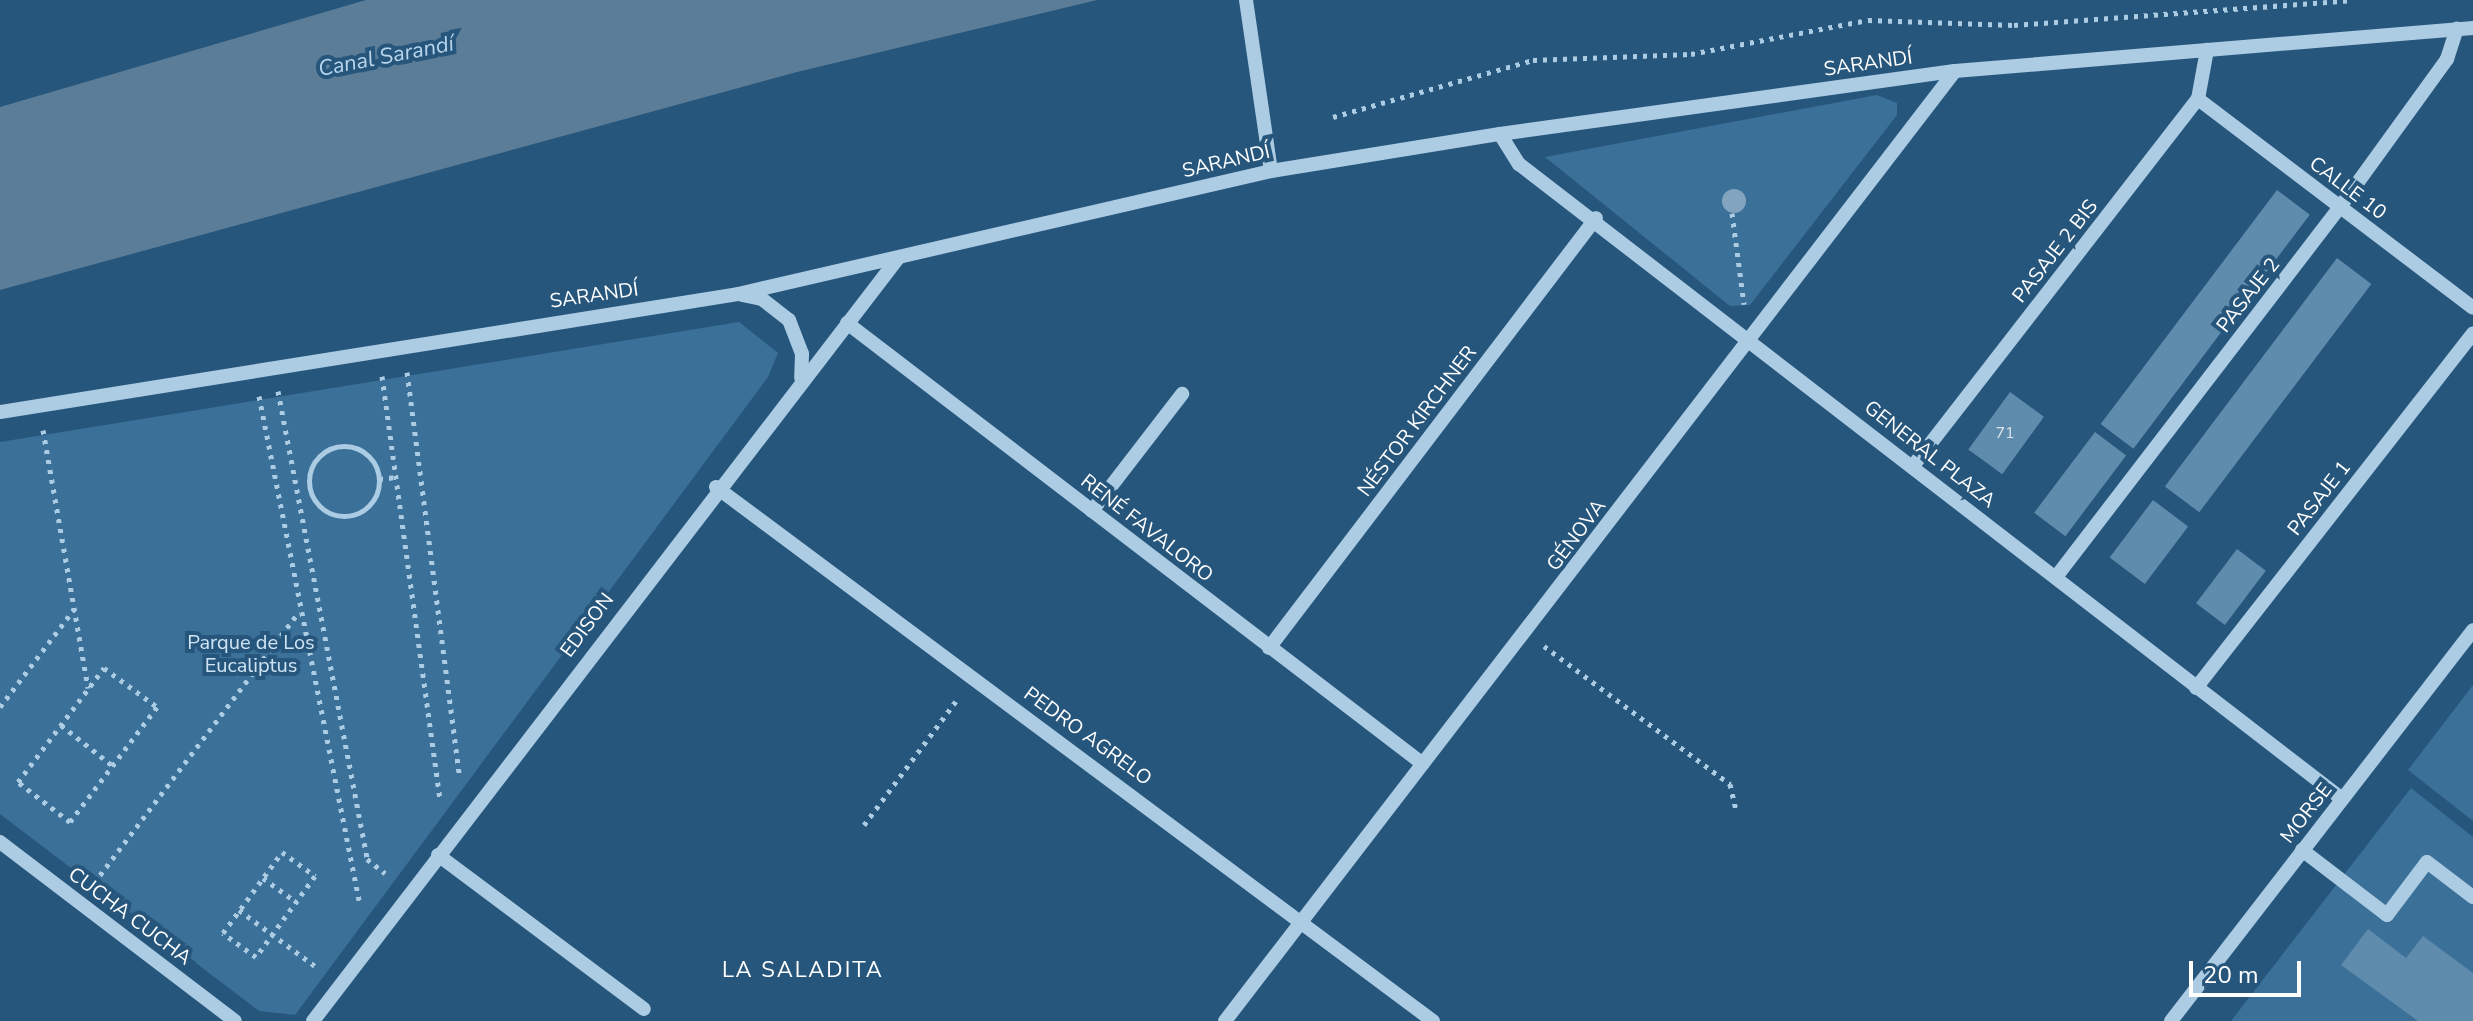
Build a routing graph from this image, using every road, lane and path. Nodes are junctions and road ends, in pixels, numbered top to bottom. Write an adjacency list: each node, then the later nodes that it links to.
1 (1246, 0): 10 (street)
2 (2351, 0): 8 (path)
3 (2473, 28): 4 (street, SARANDÍ)
4 (2457, 29): 5 (street, SARANDÍ); 11 (street, PASAJE 2)
5 (2207, 50): 6 (street, SARANDÍ); 7 (street, PASAJE 2 BIS)
6 (1955, 71): 9 (street, SARANDÍ); 19 (street, GÉNOVA)
7 (2198, 99): 11 (street, CALLE 10); 28 (street, PASAJE 2 BIS)
8 (1333, 117)
9 (1500, 134): 10 (street, SARANDÍ); 13 (street, GENERAL PLAZA)
10 (1271, 171): 14 (street, SARANDÍ)
11 (2340, 207): 16 (street, CALLE 10); 35 (street, PASAJE 2)
12 (1732, 213): 19 (path)
13 (1596, 218): 19 (street, GENERAL PLAZA); 40 (street, NÉSTOR KIRCHNER)
14 (898, 258): 15 (street, SARANDÍ); 17 (street, EDISON)
15 (738, 294): 20 (street, SARANDÍ); 24 (street)
16 (2473, 308)
17 (847, 323): 24 (street, EDISON); 34 (street, RENÉ FAVALORO)
18 (2473, 333): 42 (street, PASAJE 1)
19 (1749, 340): 28 (street, GENERAL PLAZA); 39 (street, GÉNOVA)
20 (403, 343): 21 (street, SARANDÍ); 48 (path)
21 (378, 348): 22 (street, SARANDÍ); 29 (path)
22 (273, 365): 23 (street, SARANDÍ); 32 (path)
23 (253, 369): 26 (street, SARANDÍ); 37 (path)
24 (801, 378): 33 (street, EDISON)
25 (1182, 394): 34 (street)
26 (39, 406): 27 (street, SARANDÍ); 36 (path)
27 (0, 412)
28 (1913, 466): 35 (street, GENERAL PLAZA)
29 (396, 477): 30 (path); 49 (path)
30 (379, 479): 31 (path); 31 (path)
31 (309, 484): 32 (path)
32 (296, 486): 56 (path)
33 (716, 487): 41 (street, PEDRO AGRELO); 55 (street, EDISON)
34 (1092, 511): 40 (street, RENÉ FAVALORO)
35 (2056, 577): 42 (street, GENERAL PLAZA)
36 (74, 608): 43 (path); 44 (path)
37 (299, 612): 60 (path); 61 (path)
38 (2473, 630): 50 (street, MORSE)
39 (1527, 633): 46 (street, GÉNOVA); 51 (path)
40 (1269, 648): 46 (street, RENÉ FAVALORO)
41 (974, 677): 52 (path); 63 (street, PEDRO AGRELO)
42 (2196, 688): 50 (street, GENERAL PLAZA)
43 (88, 689): 45 (path); 47 (path)
44 (0, 707)
45 (61, 725): 47 (path); 47 (path)
46 (1423, 764): 63 (street, GÉNOVA)
47 (113, 766)
48 (459, 775)
49 (440, 799)
50 (2342, 799): 54 (street, MORSE)
51 (1736, 811)
52 (864, 825)
53 (0, 842): 60 (street, CUCHA CUCHA)
54 (2302, 850): 58 (street); 71 (street, MORSE)
55 (438, 855): 66 (street); 68 (street, EDISON)
56 (385, 873)
57 (263, 878): 59 (path); 59 (path); 62 (path)
58 (2473, 897)
59 (296, 902): 64 (path)
60 (80, 903): 67 (street, CUCHA CUCHA)
61 (360, 905)
62 (239, 910): 64 (path); 64 (path)
63 (1303, 919): 69 (street, GÉNOVA); 70 (street, PEDRO AGRELO)
64 (272, 935): 65 (path)
65 (315, 966)
66 (644, 1009)
67 (235, 1021)
68 (313, 1021)
69 (1225, 1021)
70 (1433, 1021)
71 (2171, 1021)

